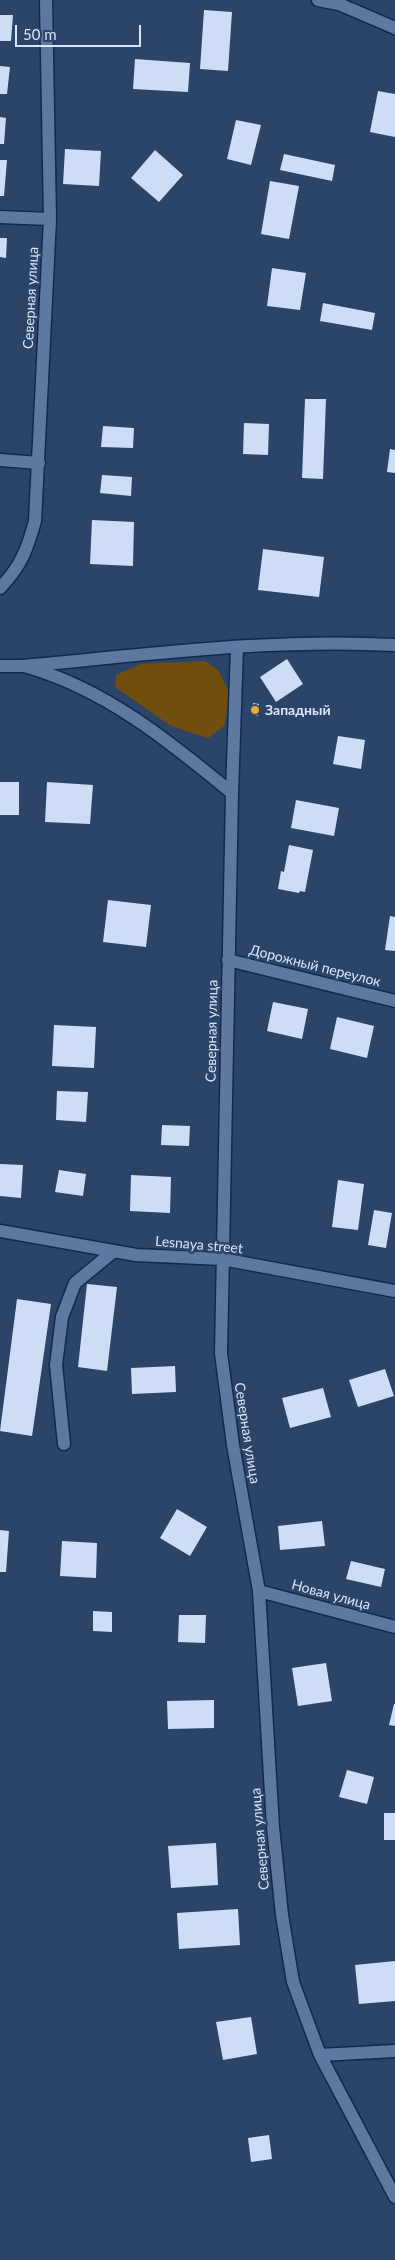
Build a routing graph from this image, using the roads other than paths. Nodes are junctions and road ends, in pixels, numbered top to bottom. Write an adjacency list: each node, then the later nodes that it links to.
1 (46, 0): 5 (street, Северная улица)
2 (318, 0): 3 (street)
3 (395, 28)
4 (0, 217): 5 (street)
5 (50, 219): 7 (street, Северная улица)
6 (0, 460): 7 (street)
7 (39, 463): 8 (street, Северная улица)
8 (0, 588)
9 (395, 645): 10 (street)
10 (237, 647): 12 (street); 13 (street, Северная улица)
11 (0, 666): 12 (street)
12 (22, 666): 13 (street)
13 (232, 793): 14 (street, Северная улица)
14 (228, 960): 15 (street, Дорожный переулок); 18 (street, Северная улица)
15 (395, 1001)
16 (0, 1231): 17 (street, Lesnaya street)
17 (114, 1251): 18 (street, Lesnaya street); 20 (street)
18 (222, 1259): 19 (street, Lesnaya street); 21 (street, Северная улица)
19 (395, 1291)
20 (64, 1444)
21 (259, 1591): 22 (street, Новая улица); 24 (street, Северная улица)
22 (395, 1627)
23 (395, 2051): 24 (street)
24 (320, 2055): 25 (street, Северная улица)
25 (395, 2197)

